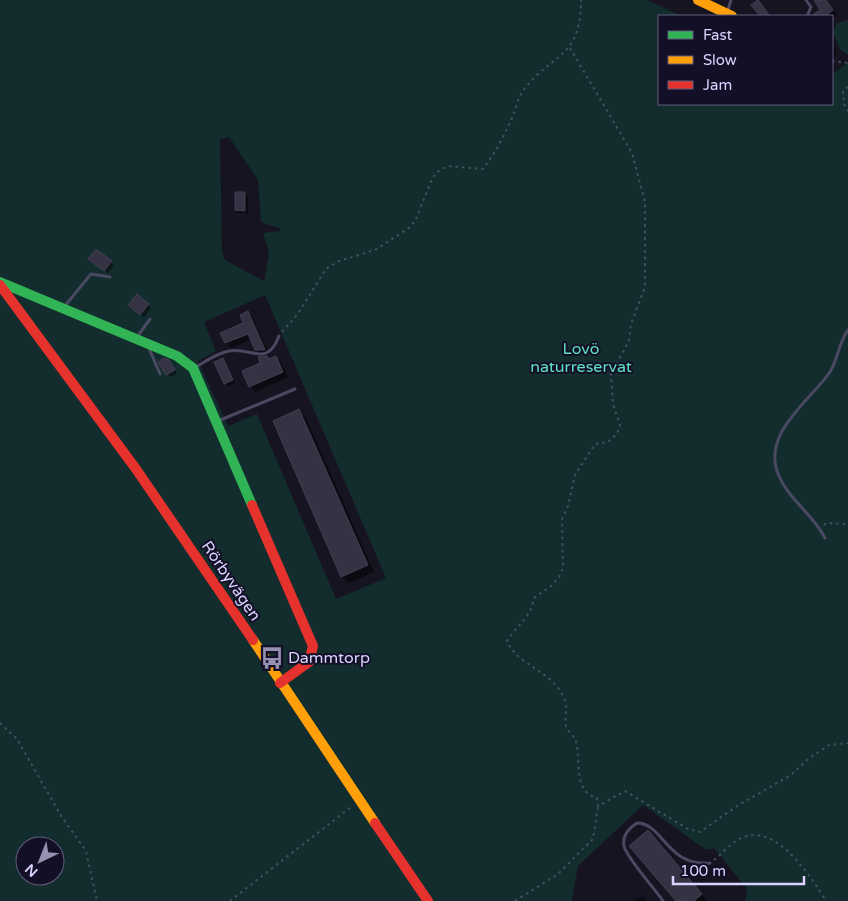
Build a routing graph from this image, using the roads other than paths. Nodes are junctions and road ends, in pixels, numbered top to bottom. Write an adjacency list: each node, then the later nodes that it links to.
1 (698, 0): 4 (street)
2 (731, 0): 4 (lane)
3 (806, 0): 5 (lane)
4 (729, 15)
5 (807, 15)
6 (110, 277): 8 (lane)
7 (0, 284): 8 (street); 19 (street, Rörbyvägen)
8 (64, 308): 12 (street)
9 (150, 319): 12 (lane)
10 (848, 330): 18 (lane)
11 (279, 336): 14 (lane)
12 (136, 340): 13 (street)
13 (148, 345): 14 (street); 15 (lane)
14 (193, 368): 17 (street)
15 (160, 374)
16 (295, 389): 17 (lane)
17 (217, 422): 19 (street)
18 (825, 538)
19 (280, 683): 21 (street, Rörbyvägen)
20 (710, 863): 22 (lane)
21 (428, 901)
22 (663, 901)

